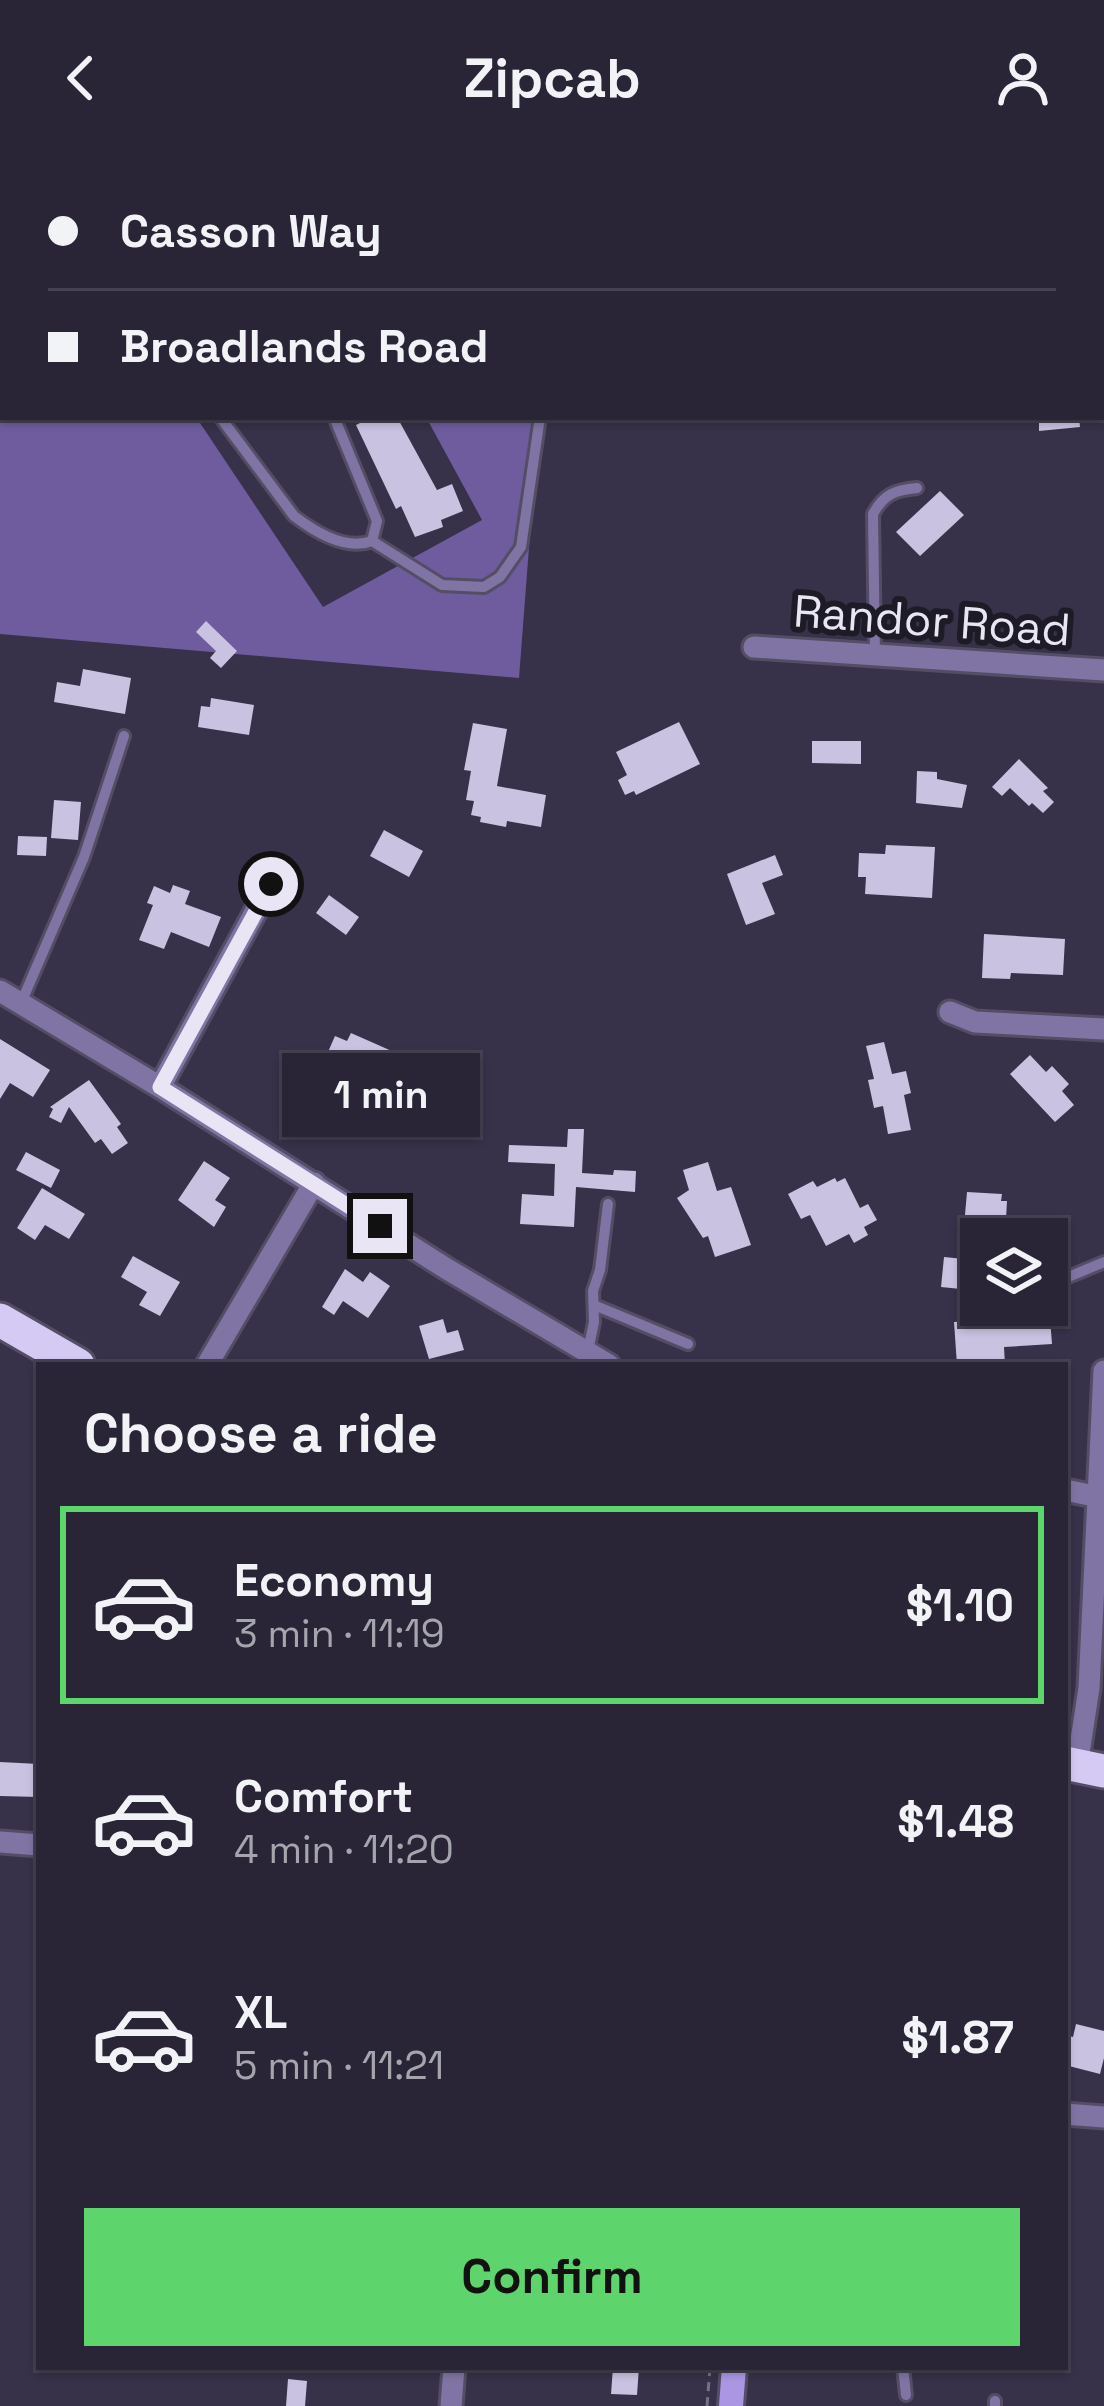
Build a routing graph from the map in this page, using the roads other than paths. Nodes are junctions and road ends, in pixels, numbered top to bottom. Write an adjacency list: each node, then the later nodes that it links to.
1 (222, 420): 5 (lane)
2 (335, 420): 5 (lane)
3 (540, 420): 5 (lane)
4 (917, 488): 7 (lane)
5 (373, 541)
6 (754, 647): 7 (street, Randor Road)
7 (875, 656): 8 (street, Randor Road)
8 (1104, 670)
9 (124, 736): 12 (lane)
10 (271, 884): 15 (street)
11 (0, 991): 12 (street)
12 (21, 1004): 15 (street)
13 (950, 1012): 14 (street)
14 (1104, 1029)
15 (160, 1087): 16 (street)
16 (314, 1183): 23 (street); 25 (street)
17 (608, 1204): 20 (lane)
18 (1104, 1262): 19 (lane)
19 (1068, 1277)
20 (594, 1305): 22 (lane); 23 (lane)
21 (0, 1320): 24 (highway)
22 (688, 1344)
23 (587, 1354): 26 (street)
24 (73, 1362)
25 (209, 1362)
26 (603, 1362)
27 (1104, 1371): 29 (street)
28 (1068, 1491): 29 (street)
29 (1100, 1497): 30 (street)
30 (1082, 1767)
31 (0, 1842): 32 (street)
32 (36, 1845)
33 (1068, 2114): 34 (street)
34 (1104, 2117)
35 (454, 2370): 39 (street)
36 (734, 2370): 40 (main road)
37 (903, 2370): 38 (lane)
38 (906, 2395)
39 (451, 2406)
40 (731, 2406)

